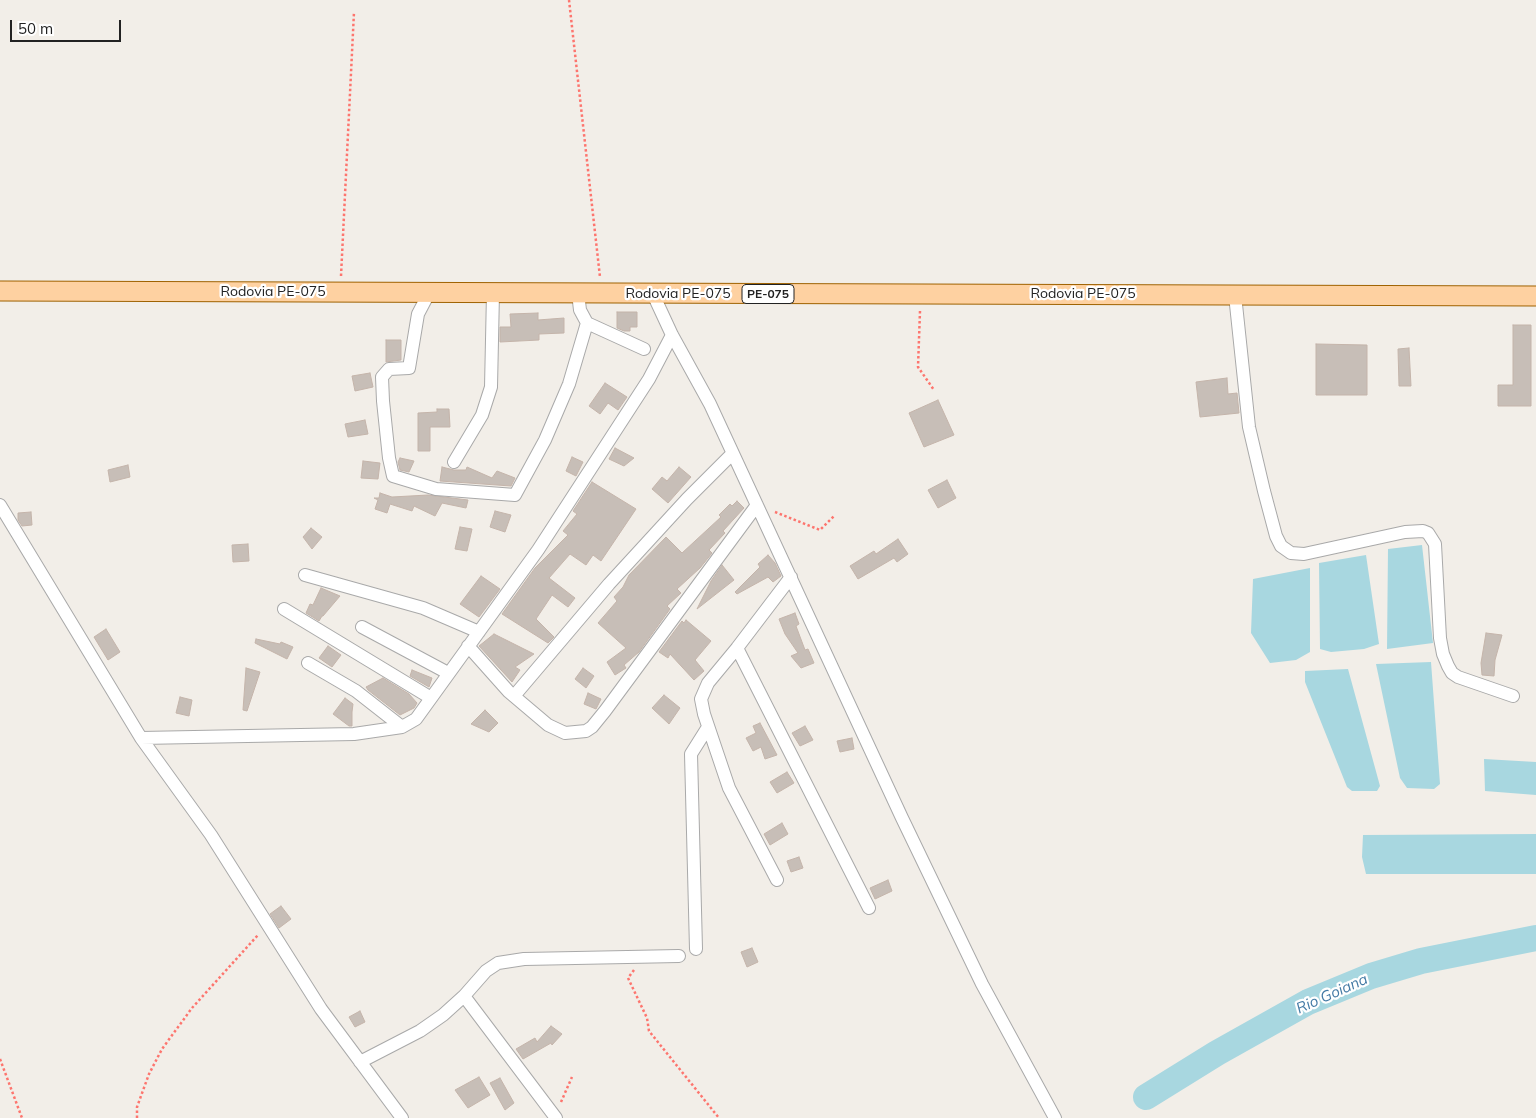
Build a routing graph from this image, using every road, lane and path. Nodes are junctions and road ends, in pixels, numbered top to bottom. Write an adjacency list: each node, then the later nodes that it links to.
1 (569, 0): 8 (path)
2 (354, 12): 4 (path)
3 (0, 292): 4 (main road, Rodovia PE-075 / PE-075)
4 (340, 292): 5 (main road, Rodovia PE-075 / PE-075)
5 (430, 293): 6 (main road, Rodovia PE-075 / PE-075); 13 (street)
6 (492, 293): 7 (main road, Rodovia PE-075 / PE-075); 18 (street)
7 (578, 293): 8 (main road, Rodovia PE-075 / PE-075); 13 (street)
8 (602, 293): 9 (main road, Rodovia PE-075 / PE-075)
9 (653, 294): 10 (main road, Rodovia PE-075 / PE-075); 14 (street)
10 (921, 294): 11 (main road, Rodovia PE-075 / PE-075); 16 (path)
11 (1235, 294): 12 (main road, Rodovia PE-075 / PE-075); 32 (street)
12 (1536, 296)
13 (587, 323): 15 (street)
14 (672, 335): 17 (street); 26 (street)
15 (644, 349)
16 (934, 390)
17 (732, 454): 20 (street); 31 (street)
18 (454, 462)
19 (0, 505): 36 (street)
20 (757, 505): 21 (path); 23 (street); 31 (street)
21 (834, 516)
22 (305, 575): 26 (street)
23 (791, 577): 28 (street); 52 (street)
24 (284, 609): 33 (street)
25 (362, 627): 30 (street)
26 (479, 632): 27 (street)
27 (468, 646): 30 (street); 31 (street)
28 (737, 648): 35 (street); 38 (street)
29 (308, 663): 34 (street)
30 (448, 673): 33 (street)
31 (514, 696)
32 (1513, 696)
33 (431, 698): 34 (street)
34 (402, 727): 36 (street)
35 (708, 727): 37 (street); 40 (street)
36 (141, 738): 39 (street)
37 (777, 880)
38 (869, 908)
39 (267, 924): 45 (street); 49 (path)
40 (696, 949)
41 (679, 956): 42 (street)
42 (644, 957): 43 (street); 51 (path)
43 (464, 996): 45 (street); 47 (street)
44 (0, 1059): 48 (path)
45 (360, 1062): 50 (street)
46 (572, 1076): 47 (path)
47 (555, 1117)
48 (22, 1118)
49 (137, 1118)
50 (402, 1118)
51 (719, 1118)
52 (1055, 1118)

